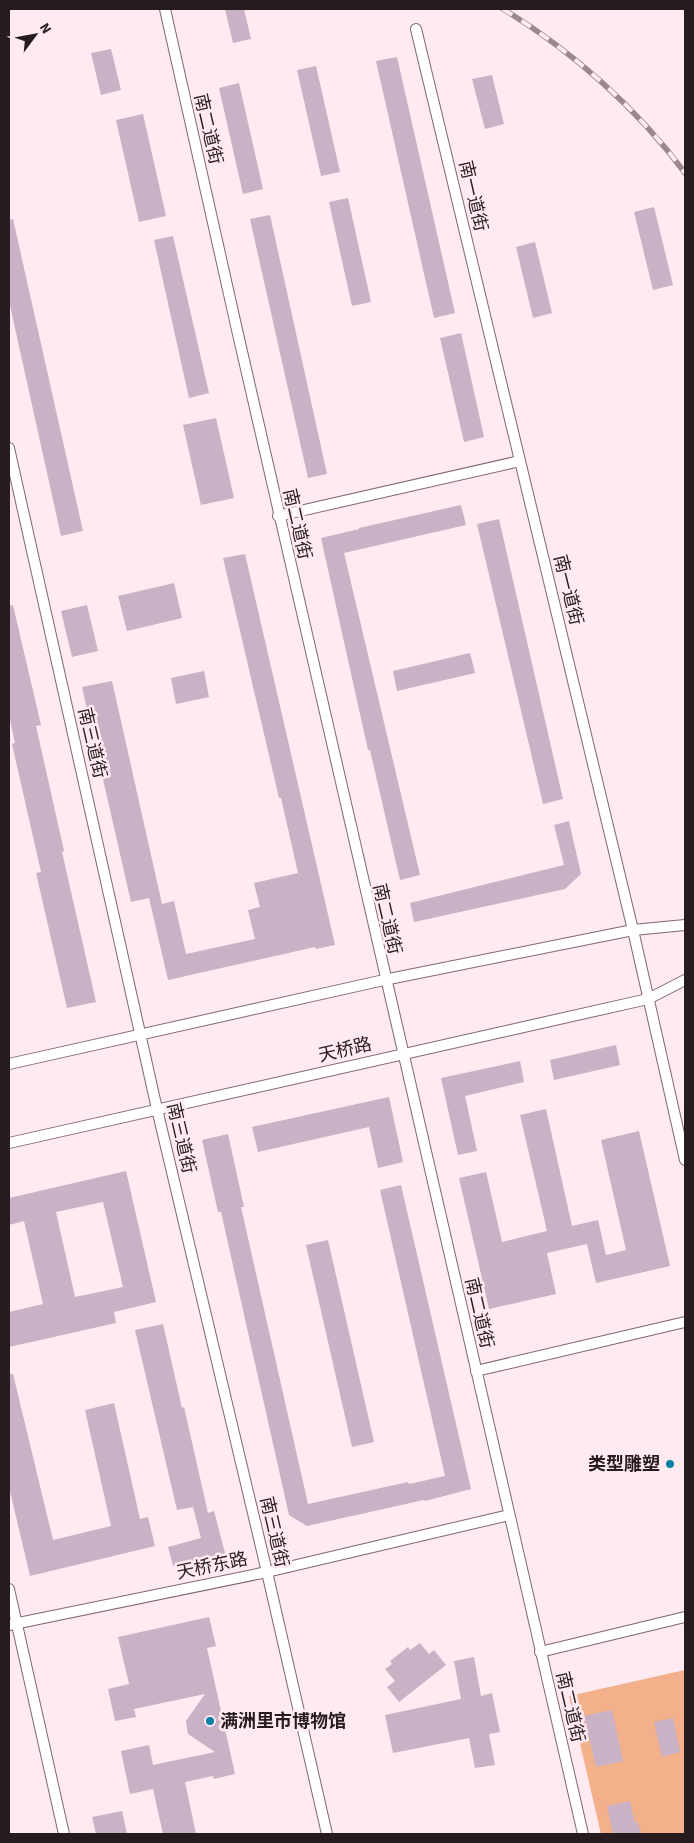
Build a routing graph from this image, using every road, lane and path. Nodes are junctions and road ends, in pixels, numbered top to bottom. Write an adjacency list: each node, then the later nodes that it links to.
1 (165, 9): 5 (street, 南二道街)
2 (416, 29): 4 (street, 南一道街)
3 (9, 448): 11 (street, 南三道街)
4 (520, 461): 5 (street); 7 (street, 南一道街)
5 (278, 516): 8 (street, 南二道街)
6 (685, 925): 7 (street)
7 (633, 930): 8 (street); 10 (street, 南一道街)
8 (384, 980): 11 (street); 12 (street, 南二道街)
9 (685, 980): 10 (street, 天桥路)
10 (648, 999): 12 (street, 天桥路); 16 (street, 南一道街)
11 (140, 1034): 13 (street); 14 (street, 南三道街)
12 (401, 1054): 14 (street, 天桥路); 18 (street, 南二道街)
13 (9, 1064)
14 (157, 1109): 15 (street, 天桥路); 20 (street, 南三道街)
15 (9, 1143)
16 (685, 1160)
17 (685, 1322): 18 (street)
18 (476, 1371): 19 (street, 南二道街)
19 (509, 1515): 20 (street, 天桥东路); 24 (street, 南二道街)
20 (267, 1572): 23 (street, 天桥东路); 26 (street, 南三道街)
21 (9, 1589): 23 (street)
22 (685, 1618): 24 (street)
23 (13, 1624): 25 (street)
24 (540, 1652): 27 (street, 南二道街)
25 (64, 1834)
26 (327, 1834)
27 (583, 1834)

